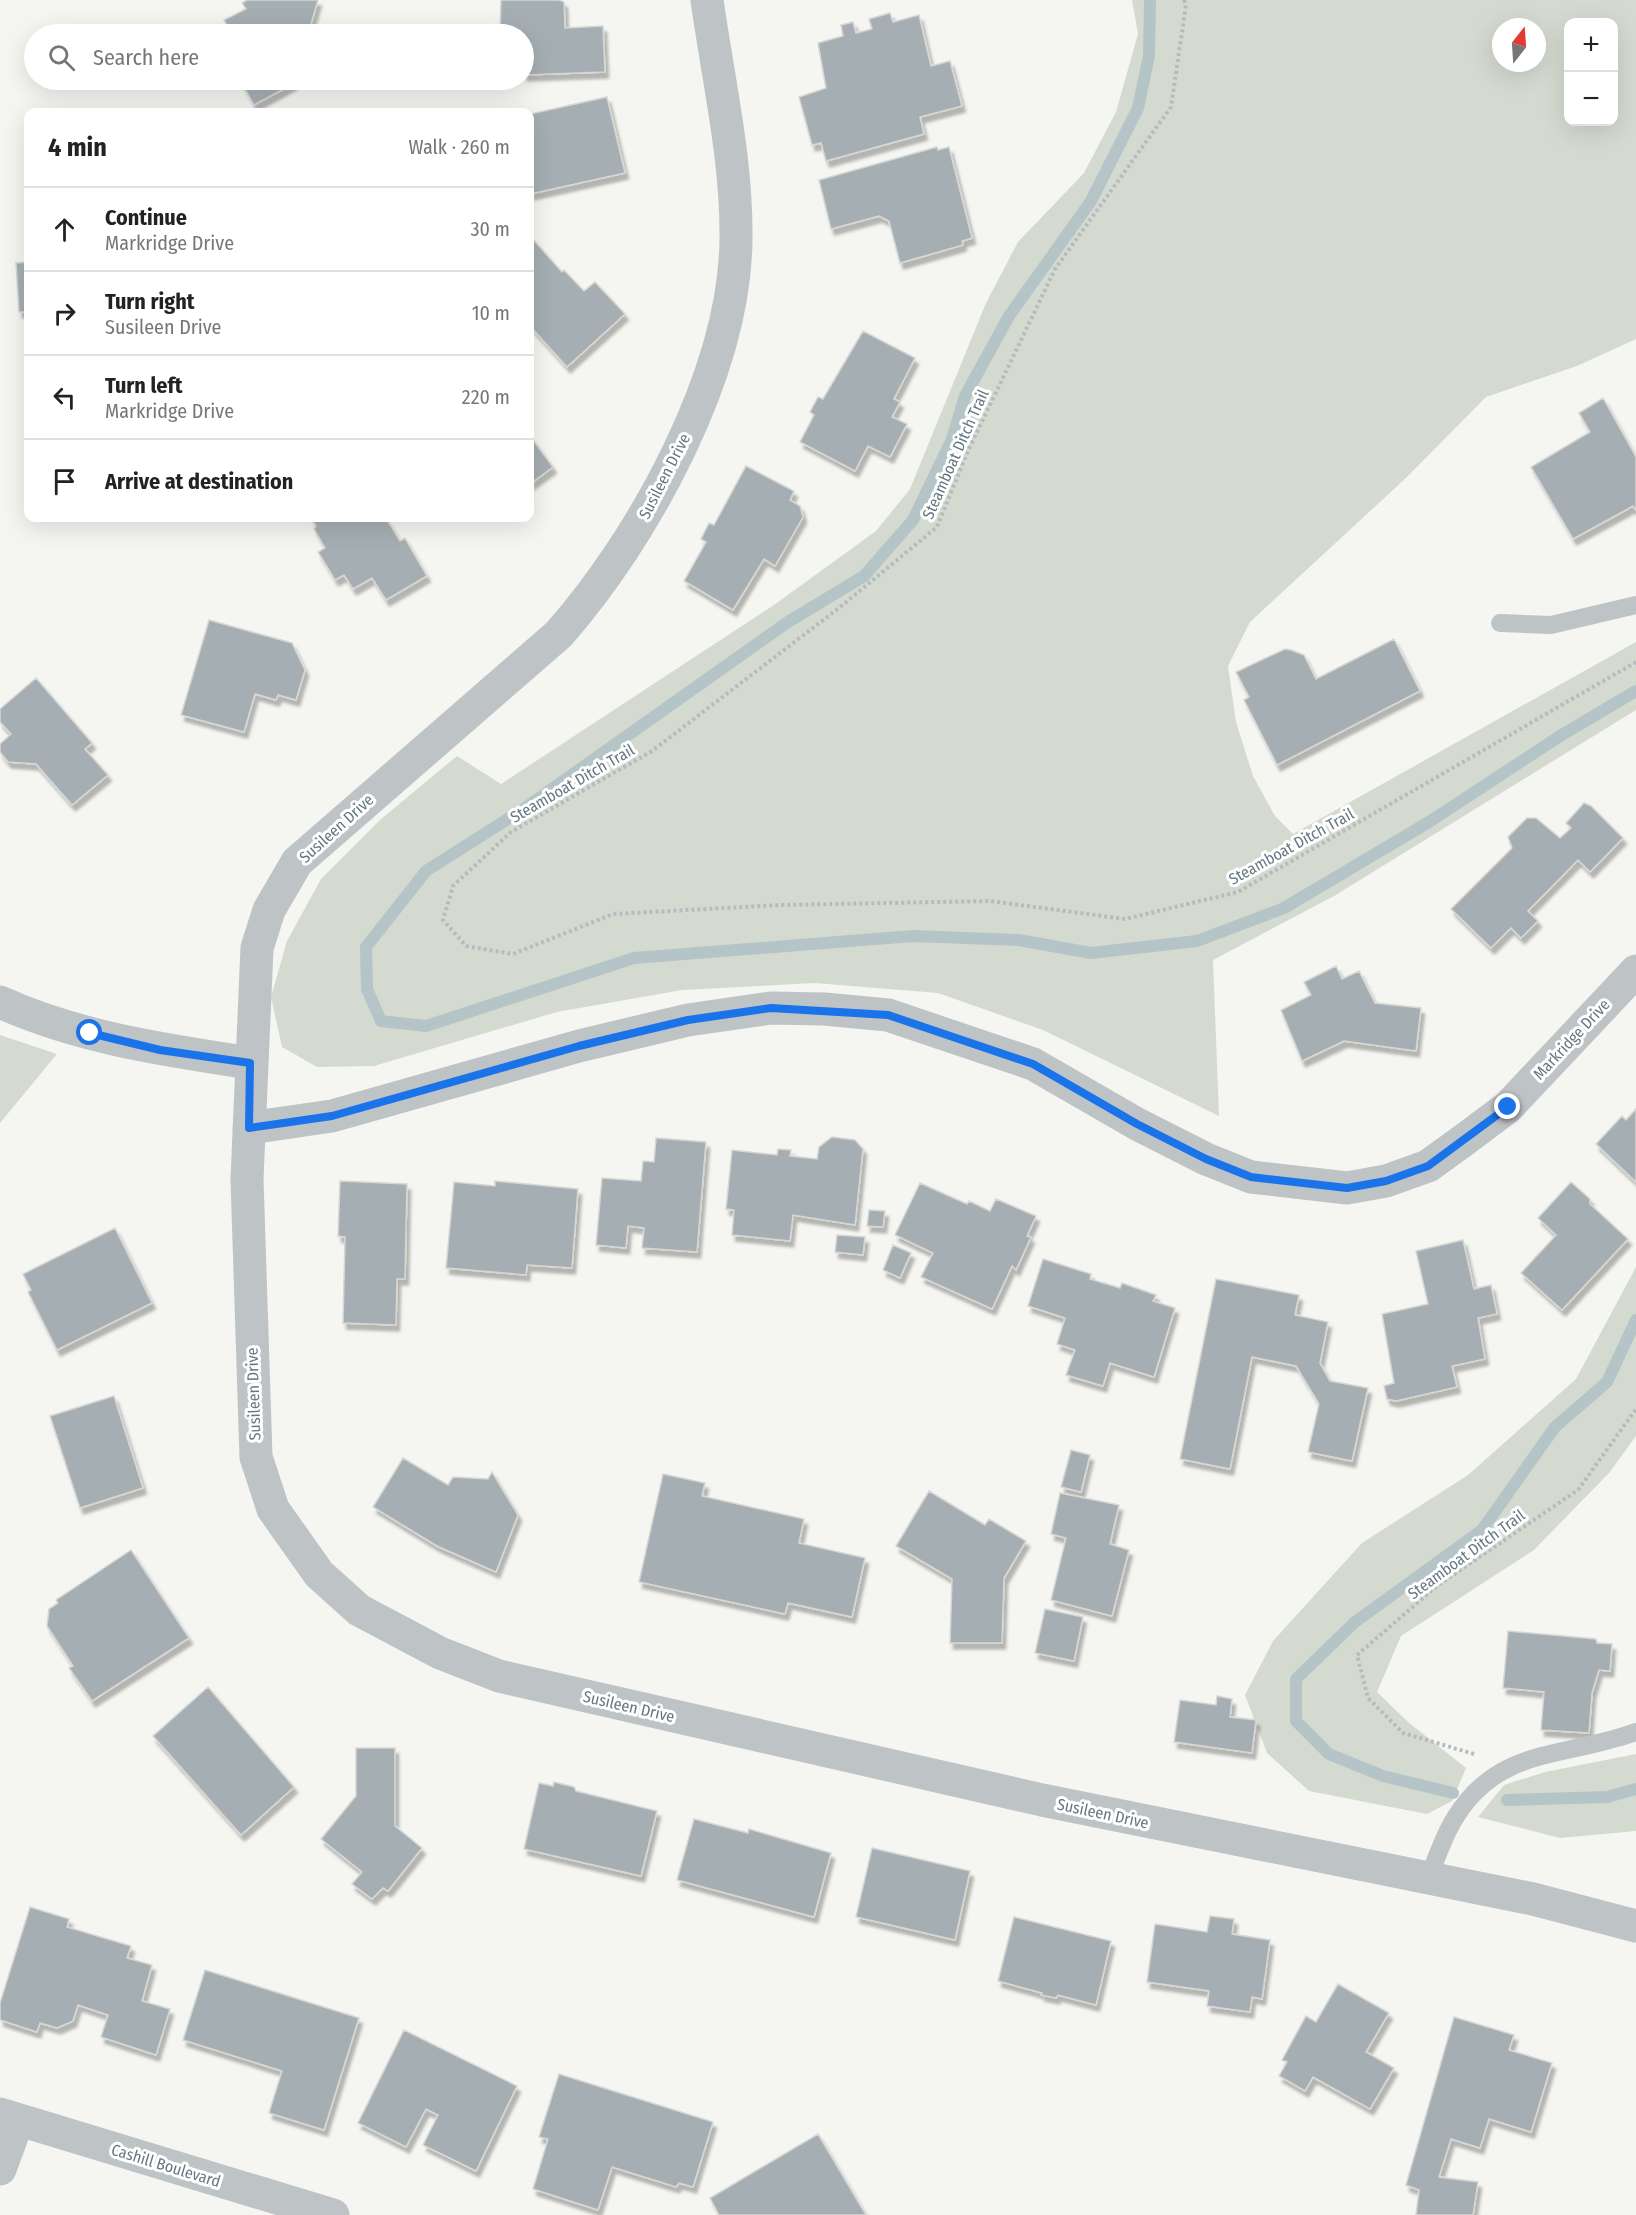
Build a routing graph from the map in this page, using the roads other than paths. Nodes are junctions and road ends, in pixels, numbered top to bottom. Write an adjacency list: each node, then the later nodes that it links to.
1 (706, 0): 6 (street, Susileen Drive)
2 (1636, 605): 3 (lane)
3 (1500, 623)
4 (1636, 971): 7 (street, Markridge Drive)
5 (0, 1002): 6 (street)
6 (250, 1063): 7 (street, Susileen Drive)
7 (249, 1128): 9 (street, Susileen Drive)
8 (1636, 1732): 9 (lane)
9 (1429, 1877): 10 (street, Susileen Drive)
10 (1636, 1926)
11 (9, 2117): 12 (street); 13 (street, Cashill Boulevard)
12 (0, 2169)
13 (333, 2215)

